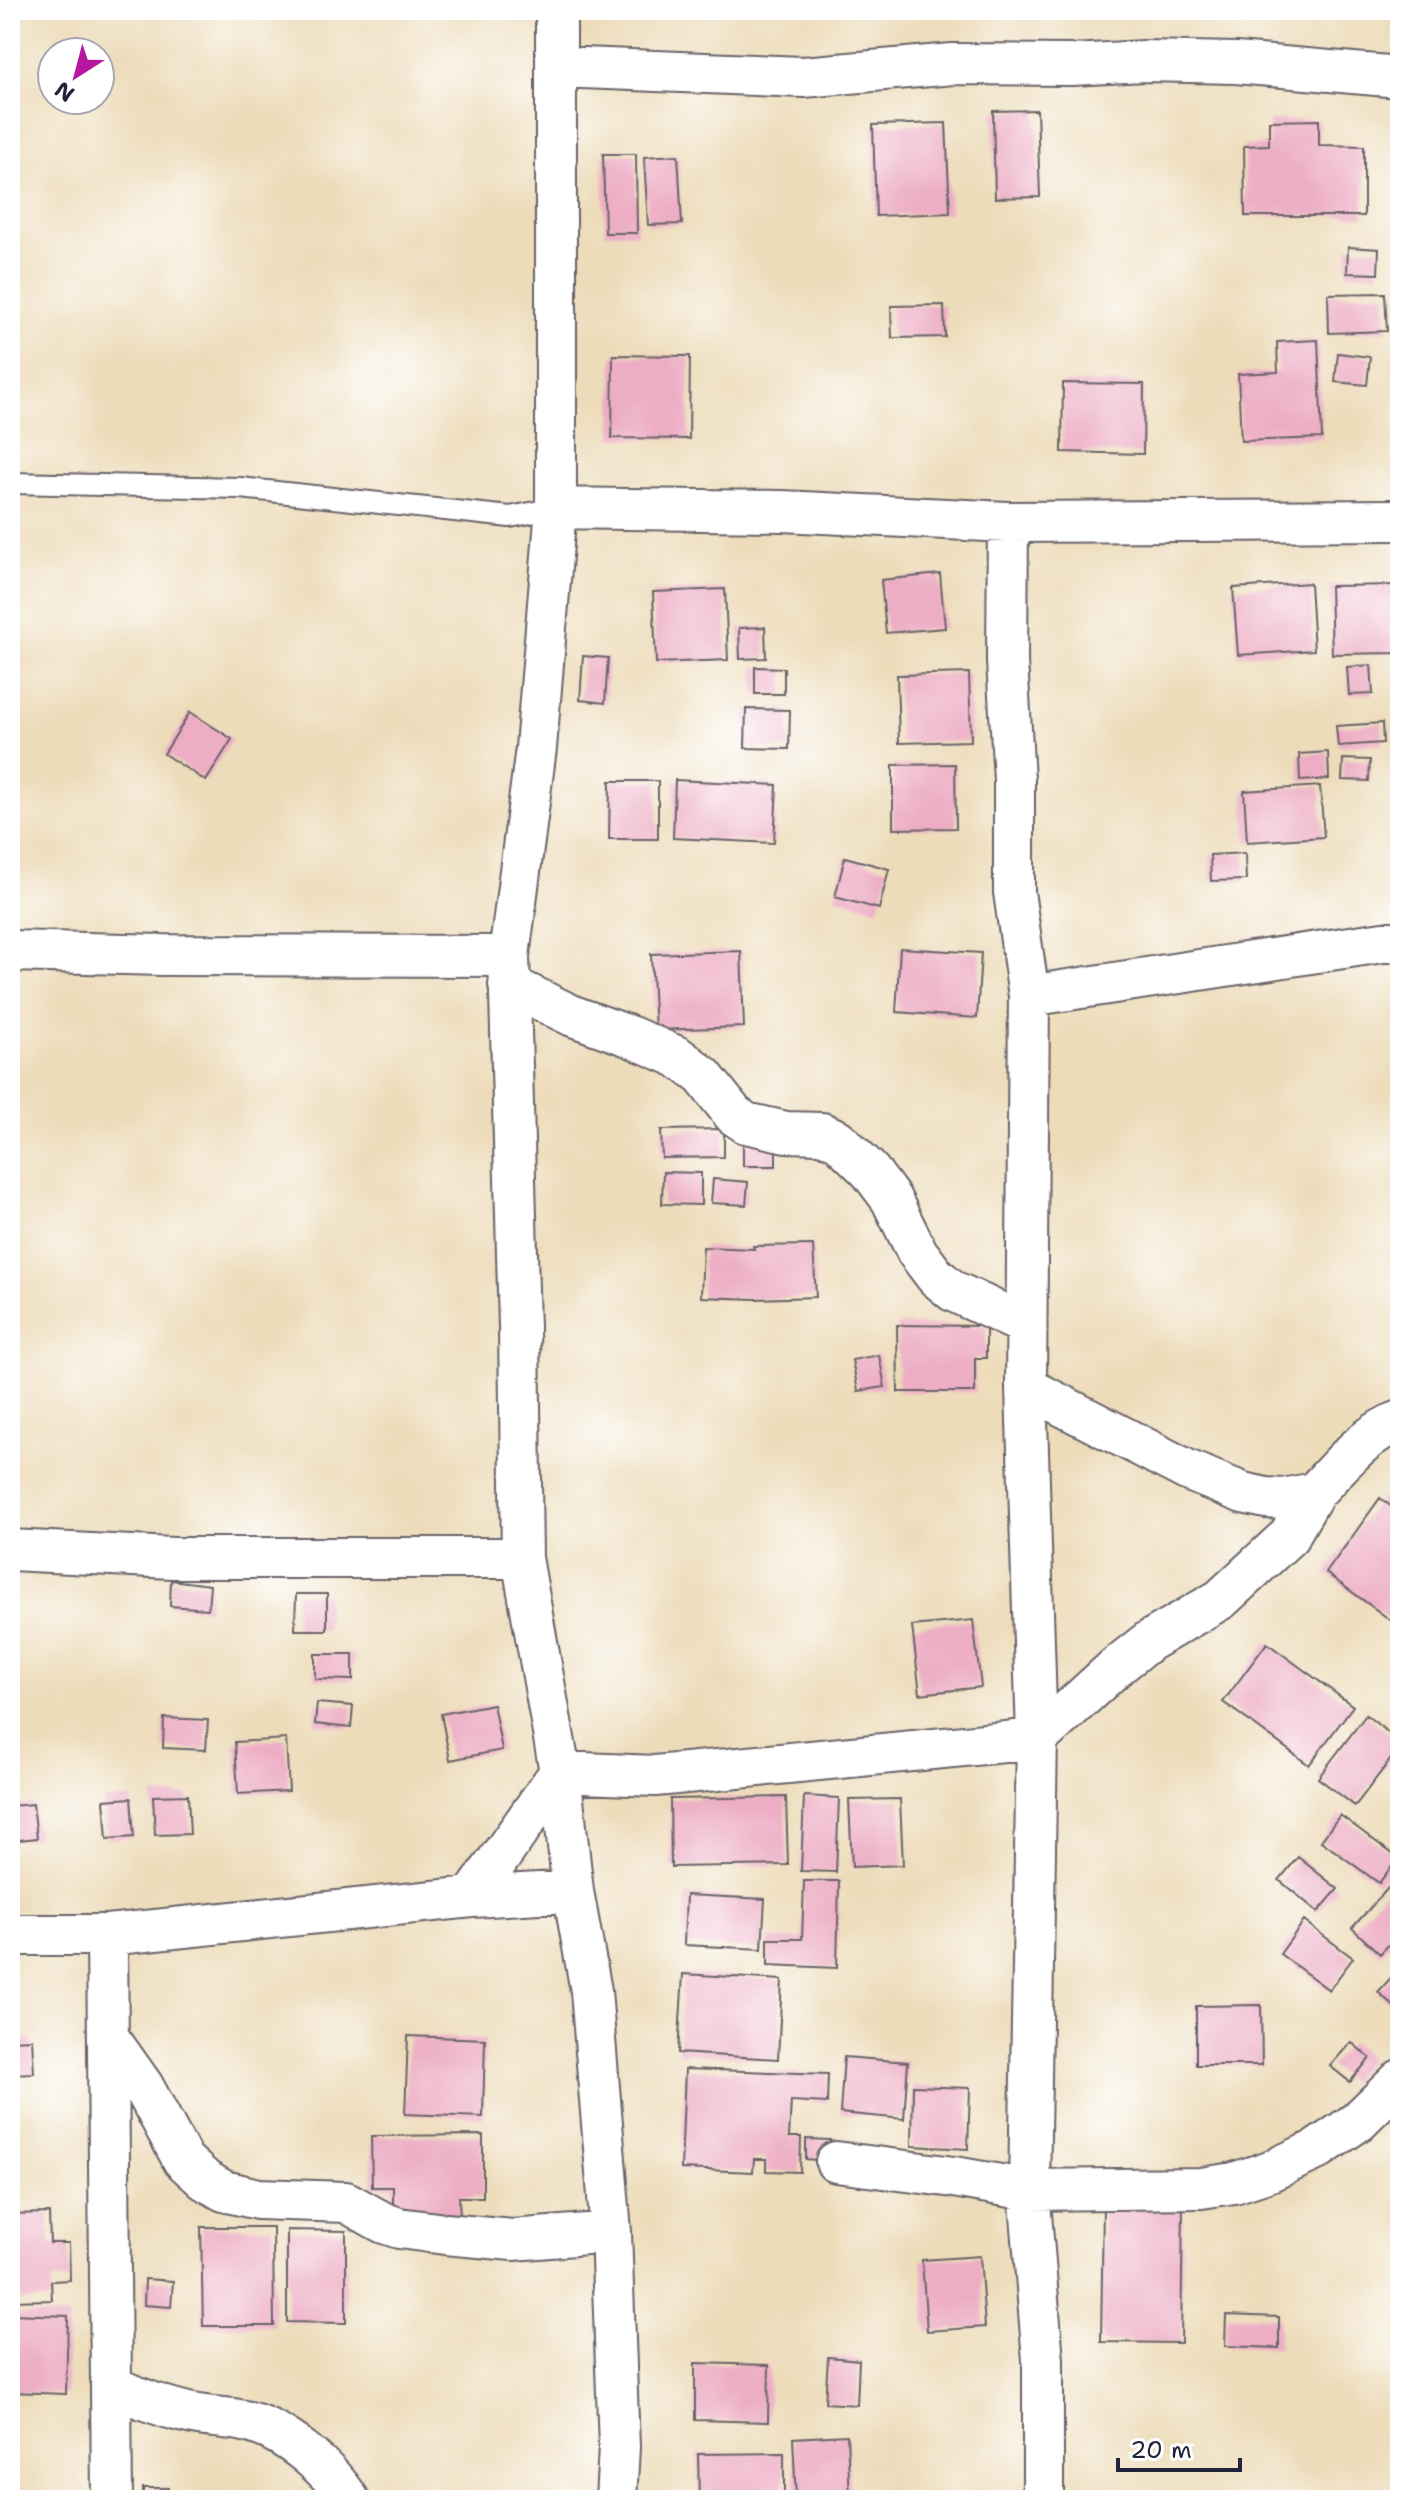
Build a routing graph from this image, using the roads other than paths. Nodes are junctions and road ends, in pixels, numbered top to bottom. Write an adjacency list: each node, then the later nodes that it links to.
1 (556, 10): 2 (street)
2 (558, 67): 3 (street); 5 (street)
3 (1400, 77)
4 (10, 483): 5 (lane)
5 (556, 508): 7 (street); 10 (street)
6 (1400, 520): 7 (street)
7 (1008, 522): 11 (street)
8 (1394, 945): 11 (street)
9 (10, 951): 10 (street)
10 (509, 970): 12 (street); 17 (street)
11 (1029, 996): 12 (street)
12 (1026, 1325): 13 (street)
13 (1026, 1387): 15 (street); 18 (street)
14 (1400, 1421): 15 (street)
15 (1314, 1493): 18 (street)
16 (10, 1550): 17 (street)
17 (522, 1558): 19 (street)
18 (1037, 1739): 19 (street); 27 (street)
19 (560, 1772): 20 (street); 21 (street)
20 (573, 1891): 21 (street); 28 (street)
21 (472, 1897): 23 (street)
22 (10, 1935): 23 (street)
23 (107, 1935): 24 (street)
24 (109, 2038): 28 (street); 29 (street)
25 (1400, 2080): 27 (street)
26 (836, 2162): 27 (street)
27 (1029, 2190): 33 (street)
28 (611, 2232): 32 (street)
29 (111, 2386): 30 (street); 31 (street)
30 (112, 2500)
31 (349, 2500)
32 (616, 2500)
33 (1043, 2500)

